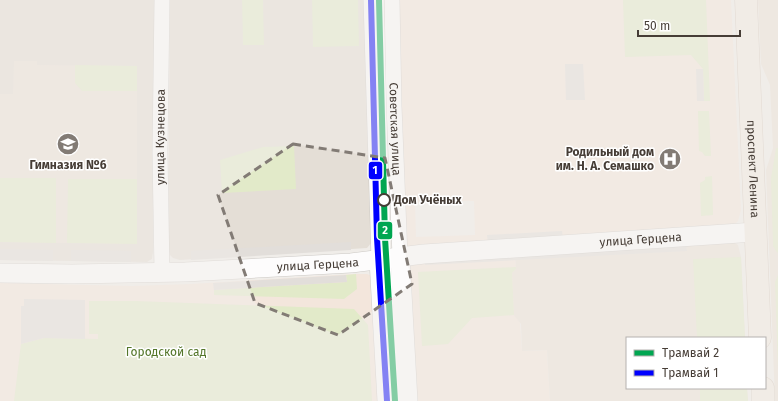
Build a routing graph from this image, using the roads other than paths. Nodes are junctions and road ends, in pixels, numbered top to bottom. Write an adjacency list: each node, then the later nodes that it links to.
1 (162, 0): 9 (street, улица Кузнецова)
2 (371, 0): 7 (street, Советская улица)
3 (392, 0): 6 (street, Советская улица)
4 (746, 0): 5 (main road, проспект Ленина)
5 (755, 232): 6 (street, улица Герцена); 10 (main road, проспект Ленина)
6 (400, 257): 7 (street, улица Герцена); 13 (street, Советская улица)
7 (379, 260): 9 (street, улица Герцена); 12 (street, Советская улица)
8 (0, 273): 9 (street, улица Герцена)
9 (162, 274)
10 (760, 337)
11 (763, 389): 14 (main road)
12 (387, 401)
13 (408, 401)
14 (763, 401)

